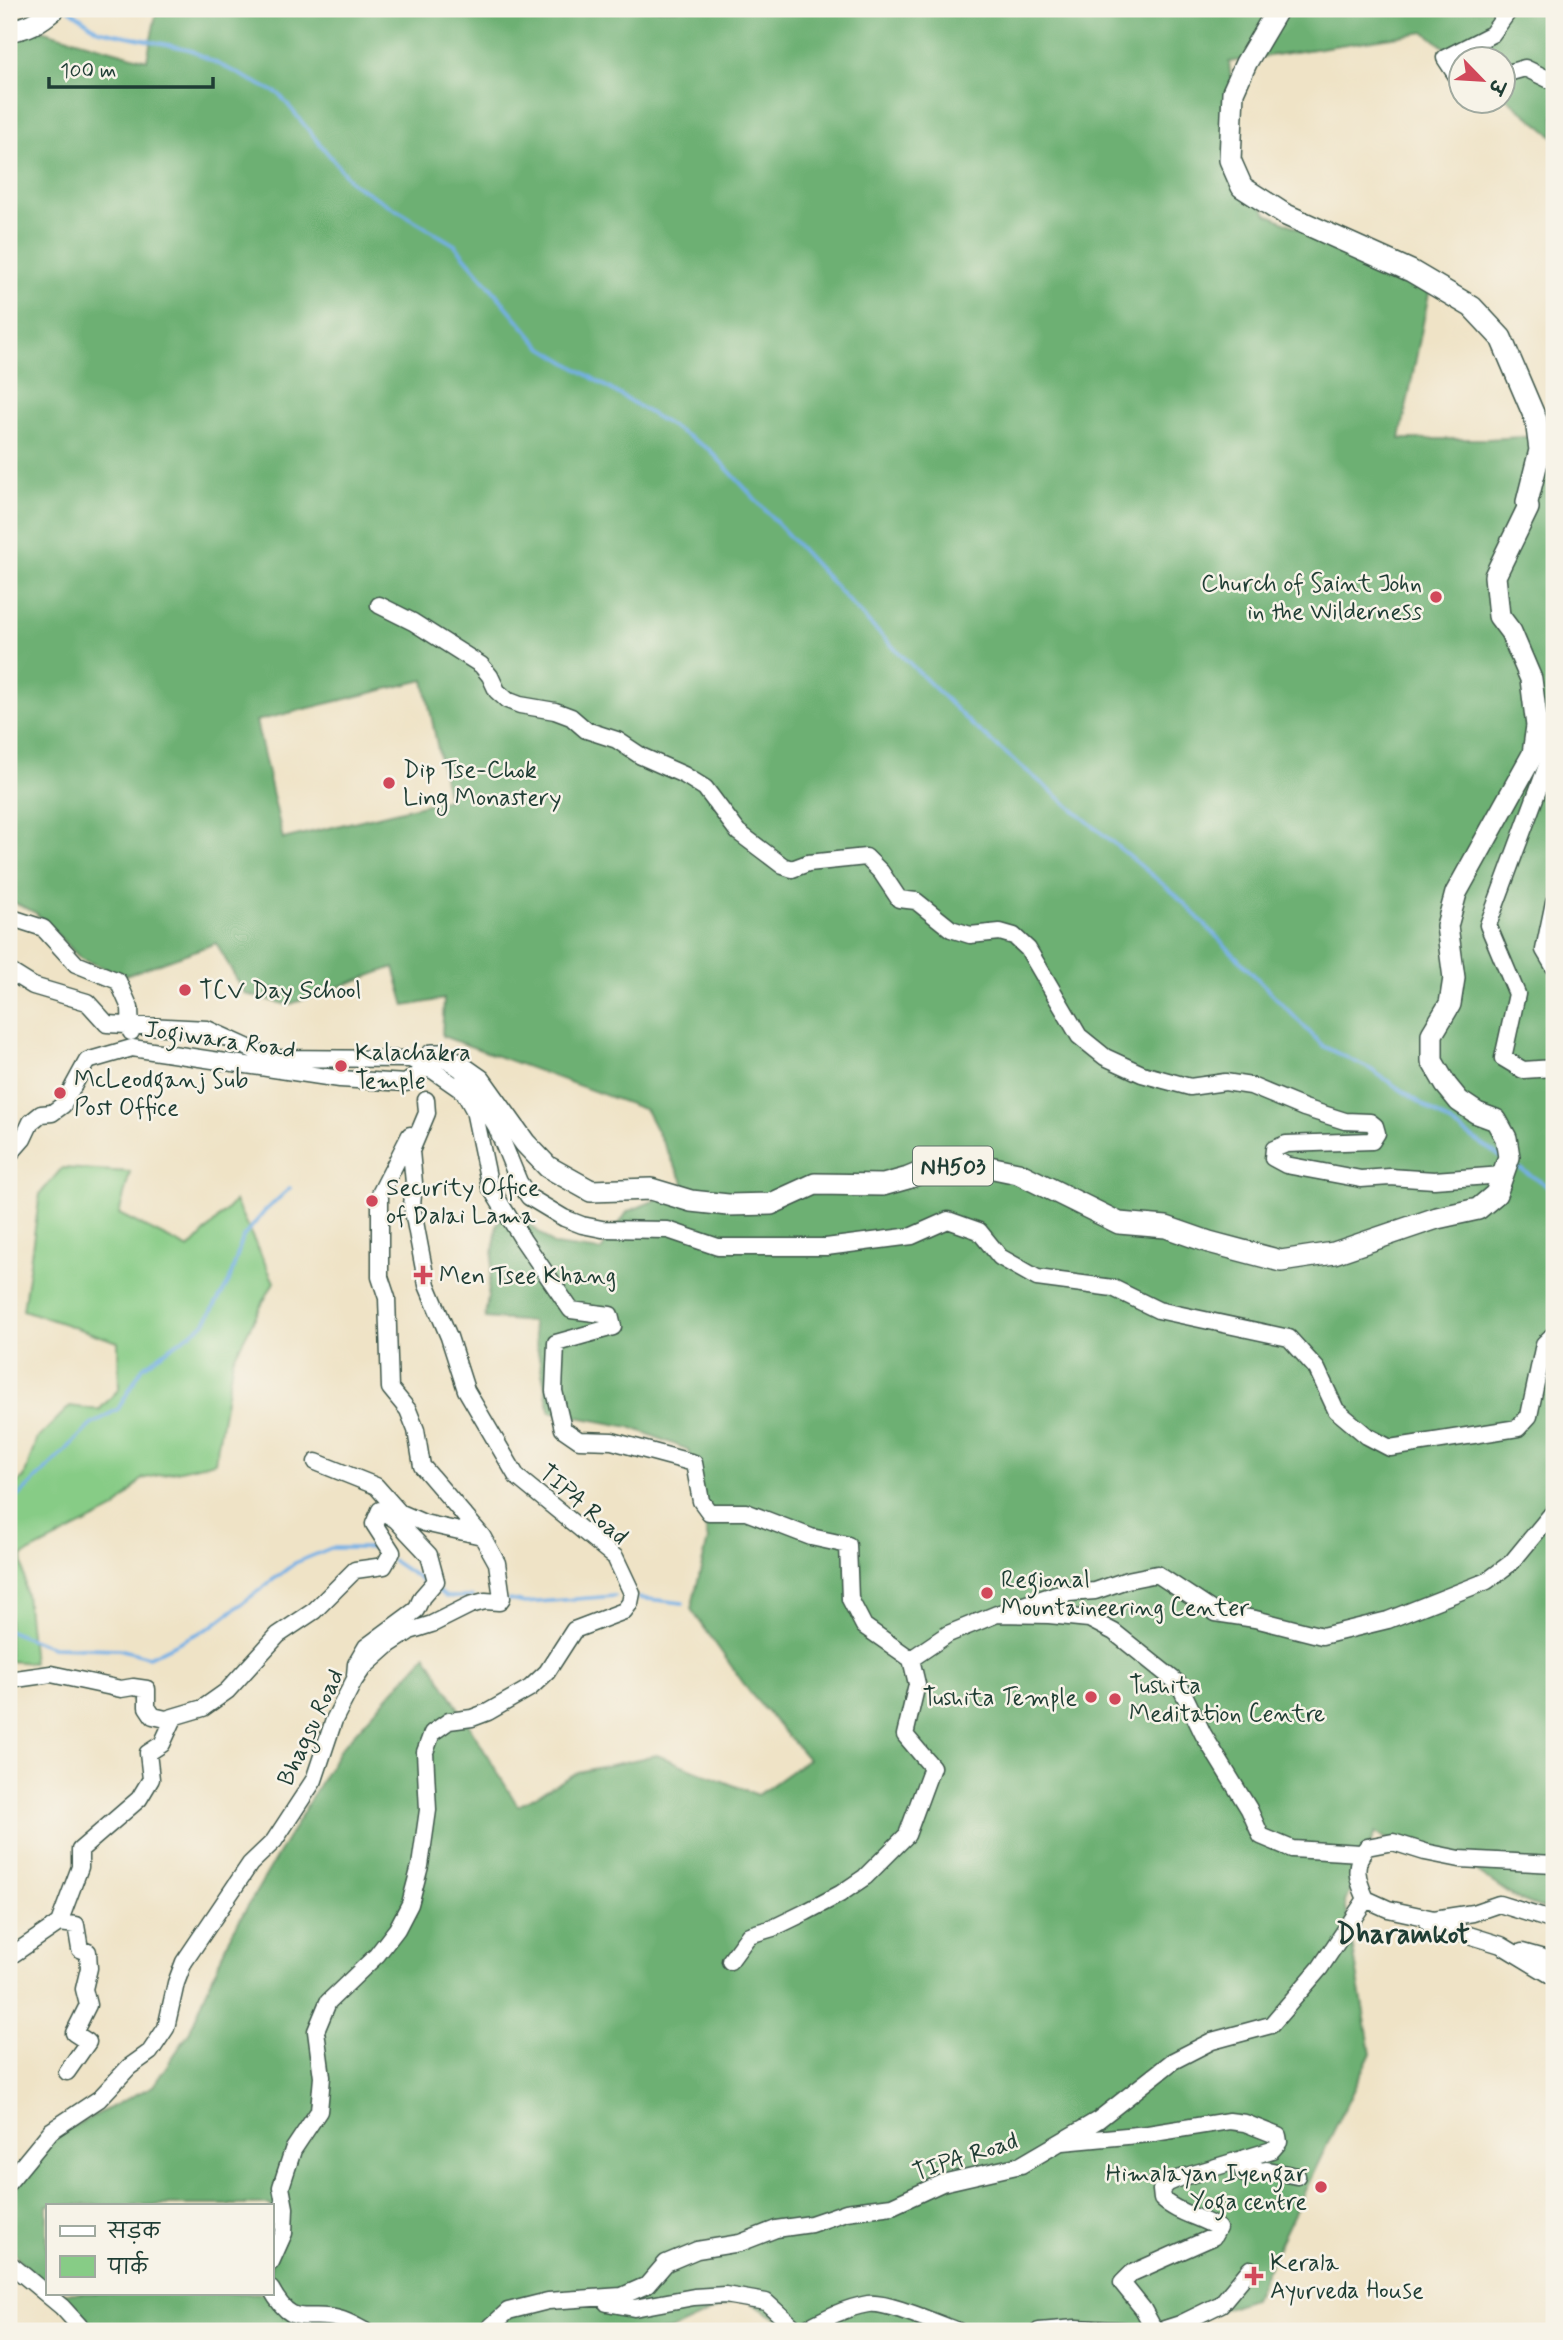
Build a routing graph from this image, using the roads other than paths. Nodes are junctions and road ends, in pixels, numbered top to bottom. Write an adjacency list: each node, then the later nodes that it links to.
1 (53, 9): 4 (main road)
2 (1278, 9): 9 (main road)
3 (1510, 9): 5 (street)
4 (9, 30)
5 (1468, 46)
6 (1518, 70): 7 (street)
7 (1554, 82)
8 (379, 605): 20 (street)
9 (1534, 709): 17 (street); 20 (main road)
10 (1554, 902): 12 (street)
11 (9, 916): 14 (street)
12 (1554, 967)
13 (9, 971): 14 (street)
14 (131, 1024): 15 (street); 16 (street)
15 (132, 1048): 16 (street, Jogiwara Road); 19 (street, Jogiwara Road)
16 (428, 1067): 18 (street, Bhagsu Road); 20 (main road, NH503); 21 (street); 26 (street)
17 (1554, 1068)
18 (426, 1100): 24 (street, Bhagsu Road); 46 (street, TIPA Road)
19 (9, 1155)
20 (1506, 1167)
21 (1554, 1334)
22 (316, 1462): 24 (street)
23 (1554, 1511): 25 (street)
24 (482, 1536): 28 (street, Bhagsu Road)
25 (997, 1614): 26 (street); 30 (street)
26 (911, 1659): 38 (street)
27 (9, 1680): 29 (street)
28 (354, 1681): 29 (street); 45 (street, Bhagsu Road)
29 (174, 1718): 35 (street)
30 (1361, 1853): 31 (street); 32 (street)
31 (1554, 1864)
32 (1366, 1899): 33 (street); 42 (street, TIPA Road)
33 (1388, 1909): 34 (street); 36 (street)
34 (1554, 1921)
35 (59, 1923): 37 (street); 41 (street)
36 (1513, 1950): 39 (street); 40 (street)
37 (9, 1957)
38 (730, 1961)
39 (1554, 1961)
40 (1554, 1977)
41 (67, 2072)
42 (1056, 2143): 43 (street); 52 (street, TIPA Road)
43 (1257, 2156): 44 (street); 60 (street)
44 (1297, 2176)
45 (9, 2182)
46 (273, 2258)
47 (9, 2263): 50 (street)
48 (1250, 2269): 60 (street)
49 (273, 2292): 54 (street)
50 (46, 2294)
51 (46, 2294): 53 (street)
52 (599, 2298): 55 (street, TIPA Road); 56 (street)
53 (84, 2331)
54 (365, 2331)
55 (486, 2331)
56 (800, 2331): 57 (street)
57 (958, 2331)
58 (1039, 2331): 59 (street)
59 (1137, 2331)
60 (1157, 2331)

